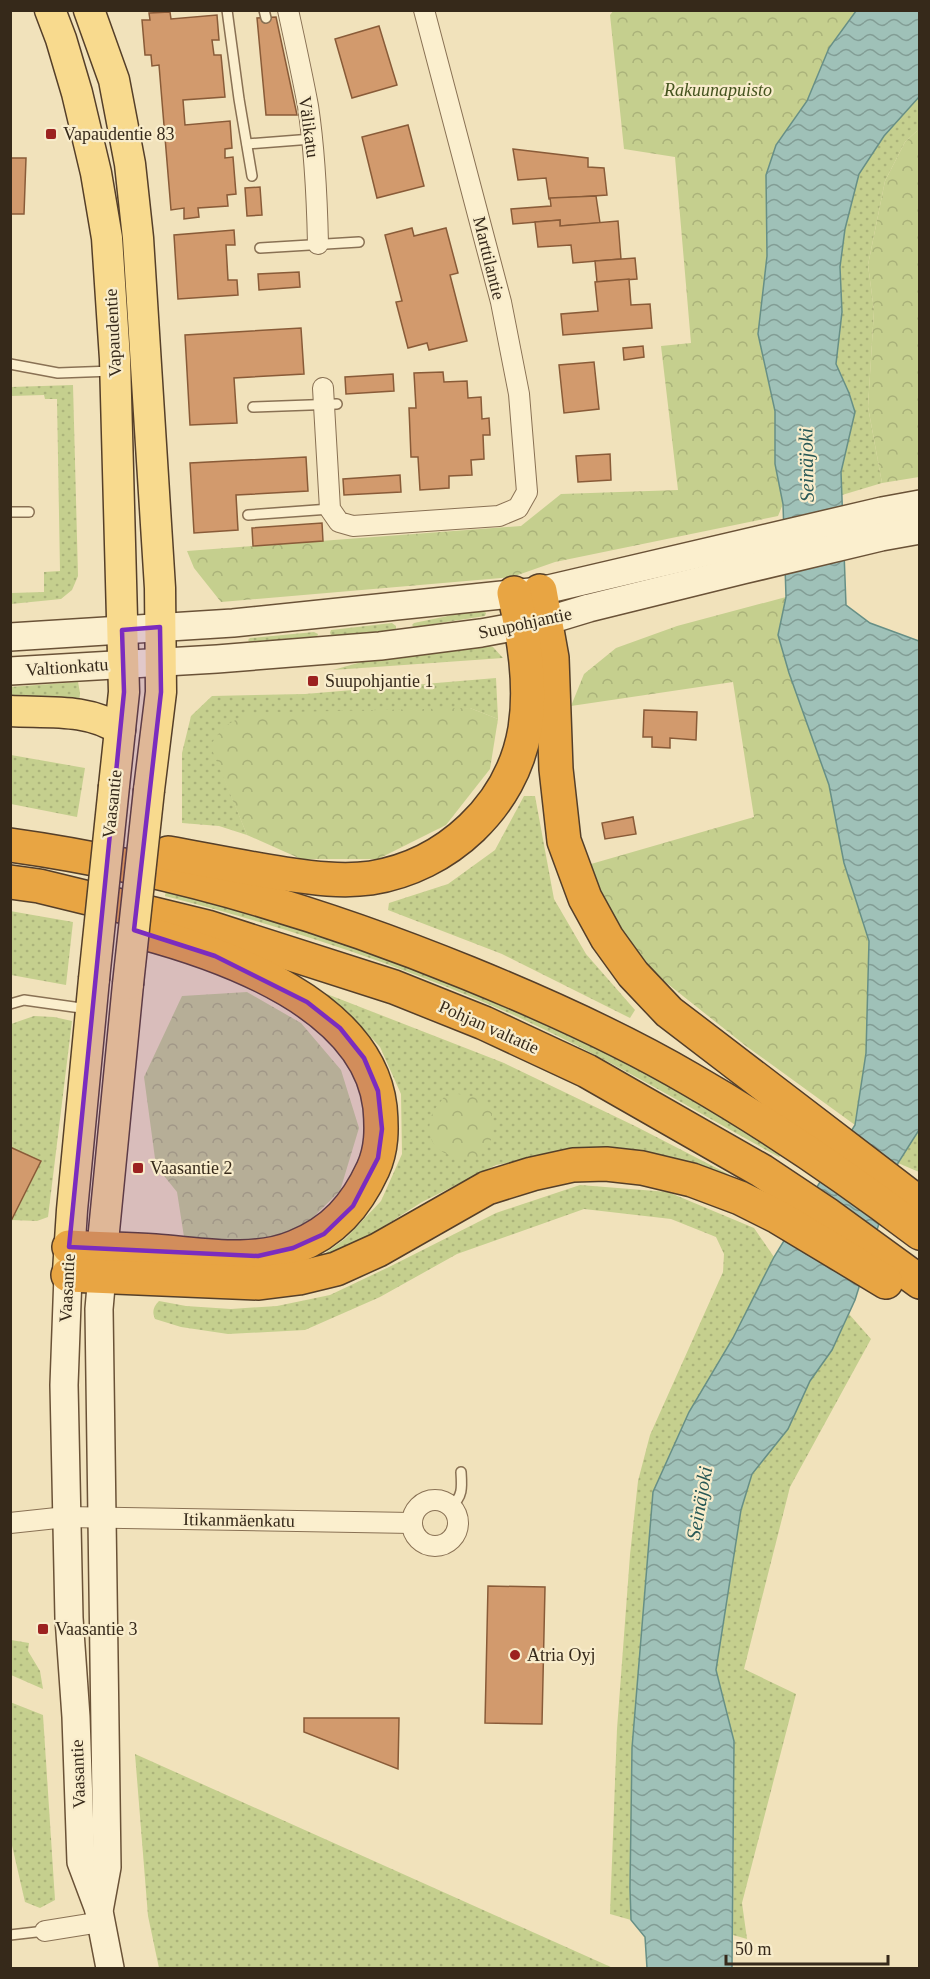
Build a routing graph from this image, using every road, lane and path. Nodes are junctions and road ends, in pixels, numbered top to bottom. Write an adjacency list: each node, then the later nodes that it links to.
1 (50, 10): 13 (main road, Vapaudentie)
2 (89, 10): 24 (main road, Vapaudentie)
3 (227, 10): 7 (lane)
4 (288, 10): 6 (street, Välikatu)
5 (424, 10): 17 (street, Marttilantie)
6 (312, 139): 7 (lane); 10 (street, Välikatu)
7 (247, 144): 8 (lane)
8 (252, 176)
9 (359, 242): 10 (lane)
10 (318, 244): 11 (lane)
11 (260, 248)
12 (10, 364): 13 (lane)
13 (115, 371): 25 (main road, Vapaudentie)
14 (328, 394): 15 (lane); 17 (street)
15 (253, 408)
16 (920, 504): 21 (main road, Suupohjantie)
17 (330, 509): 20 (lane)
18 (10, 512): 19 (lane)
19 (29, 512)
20 (248, 515)
21 (882, 524): 22 (main road, Suupohjantie); 23 (main road, Suupohjantie)
22 (920, 530)
23 (530, 608): 24 (main road, Suupohjantie); 27 (main road, Suupohjantie); 32 (highway); 38 (highway)
24 (160, 627): 25 (main road, Suupohjantie); 27 (main road, Vapaudentie)
25 (122, 630): 26 (main road, Valtionkatu); 28 (main road, Vapaudentie)
26 (10, 637)
27 (161, 662): 28 (main road, Suupohjantie); 42 (main road, Vaasantie, bridge)
28 (123, 664): 29 (main road, Valtionkatu); 31 (main road, Vaasantie)
29 (10, 671)
30 (10, 711): 31 (main road)
31 (120, 730): 37 (main road, Vaasantie, bridge)
32 (10, 825)
33 (10, 845): 38 (highway)
34 (10, 882): 43 (highway, Pohjan valtatie)
35 (10, 902): 42 (highway)
36 (10, 1004): 37 (lane)
37 (92, 1010): 41 (main road, Vaasantie)
38 (795, 1126): 39 (highway); 40 (highway)
39 (920, 1204)
40 (920, 1233)
41 (68, 1261): 42 (highway); 46 (main road, Vaasantie)
42 (103, 1262): 43 (highway); 47 (main road, Vaasantie)
43 (910, 1286)
44 (461, 1472): 45 (lane)
45 (451, 1506): 49 (street); 49 (street)
46 (66, 1517): 47 (street, Itikanmäenkatu); 48 (street, Itikanmäenkatu); 50 (main road, Vaasantie)
47 (102, 1518): 49 (street, Itikanmäenkatu); 50 (main road, Vaasantie)
48 (10, 1523)
49 (412, 1523)
50 (100, 1917): 51 (street); 53 (main road, Vaasantie)
51 (45, 1931): 52 (lane)
52 (10, 1935)
53 (110, 1968)

